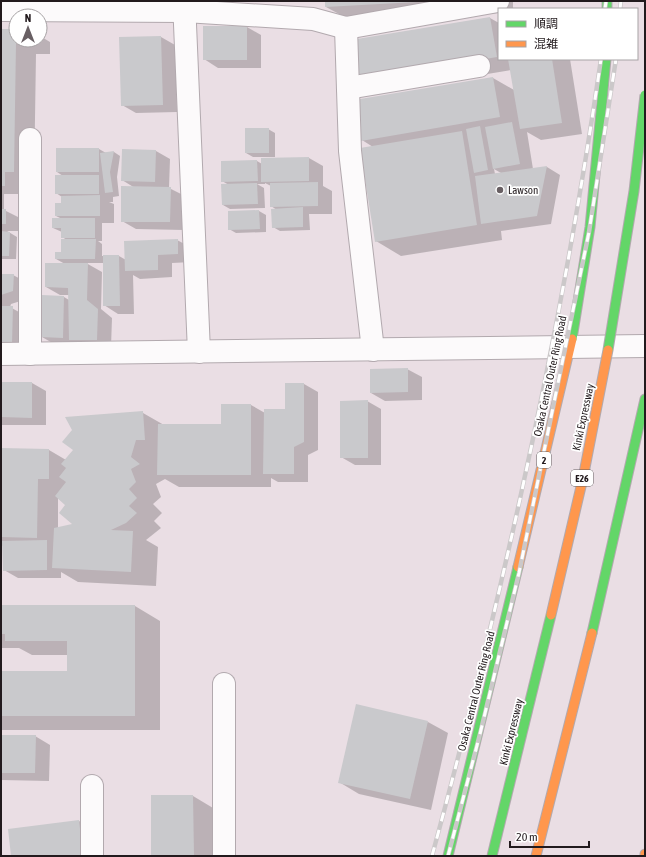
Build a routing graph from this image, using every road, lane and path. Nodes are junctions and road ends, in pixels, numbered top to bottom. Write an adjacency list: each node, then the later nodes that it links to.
1 (498, 1): 4 (street)
2 (184, 6): 3 (street); 4 (street); 13 (street)
3 (1, 10)
4 (346, 28): 7 (street)
5 (606, 60): 10 (main road, Osaka Central Outer Ring Road / 2)
6 (478, 66): 7 (street)
7 (348, 88): 12 (street)
8 (645, 95): 22 (main road, Kinki Expressway / E26, bridge)
9 (30, 139): 15 (street)
10 (571, 346): 11 (street); 12 (street); 21 (main road, Osaka Central Outer Ring Road / 2)
11 (645, 346)
12 (373, 350): 13 (street)
13 (199, 352): 15 (street)
14 (1, 354): 15 (street)
15 (30, 354)
16 (645, 399): 23 (main road)
17 (224, 684): 20 (street)
18 (92, 786): 19 (street)
19 (92, 856)
20 (224, 856)
21 (448, 856)
22 (492, 856)
23 (536, 856)

